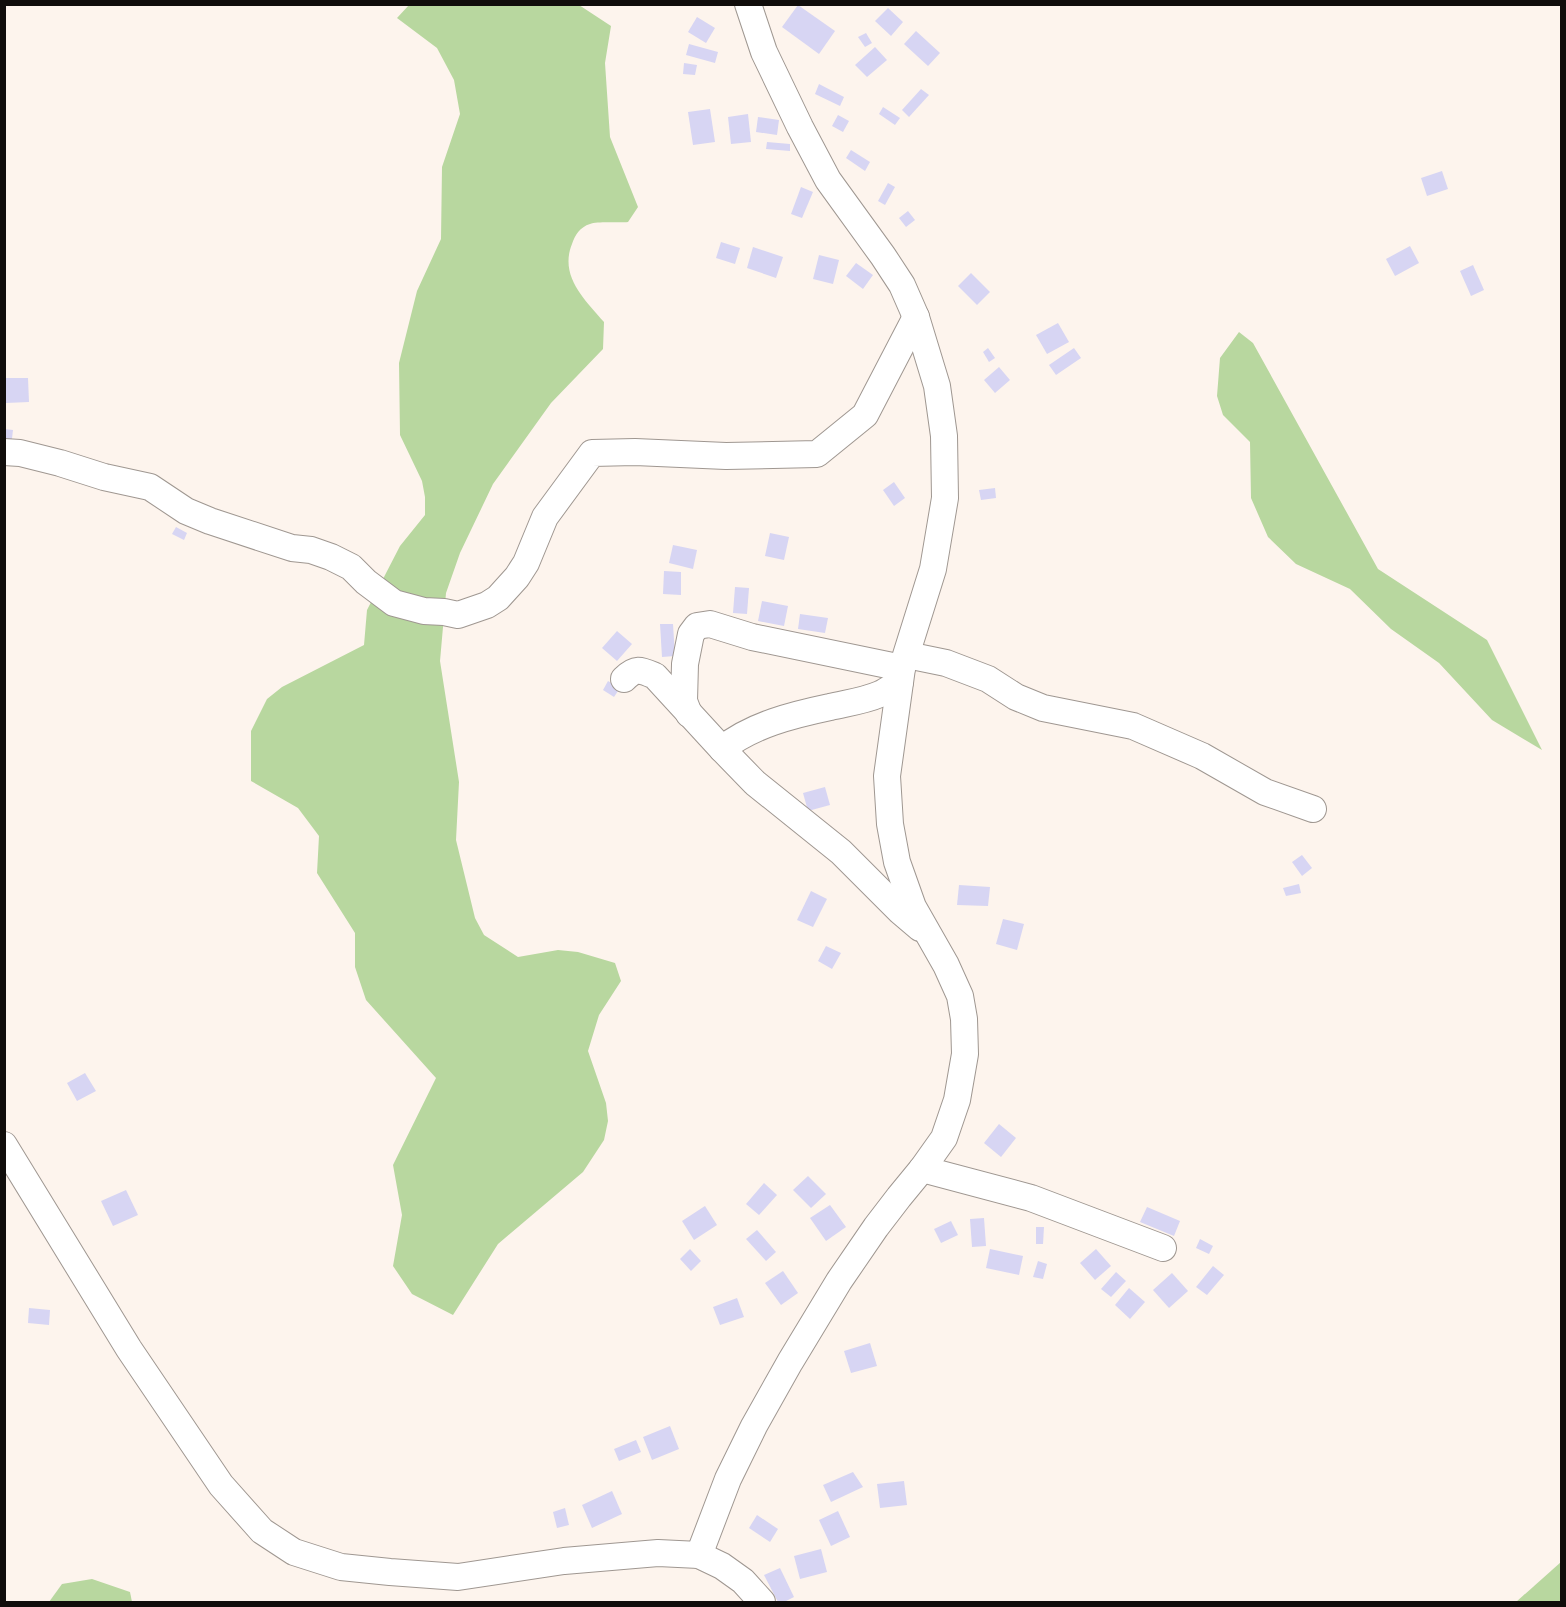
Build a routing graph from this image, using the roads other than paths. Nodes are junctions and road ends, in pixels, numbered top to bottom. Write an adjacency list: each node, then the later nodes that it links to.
1 (748, 4): 2 (street)
2 (916, 317): 3 (street); 4 (street)
3 (4, 452)
4 (903, 668): 6 (street); 7 (street); 8 (street); 9 (street)
5 (624, 679): 6 (street)
6 (689, 714): 7 (street)
7 (722, 749): 9 (street)
8 (1313, 809)
9 (926, 932): 11 (street)
10 (4, 1144): 13 (street)
11 (922, 1169): 12 (street); 13 (street)
12 (1163, 1248)
13 (699, 1555): 14 (street)
14 (762, 1602)

